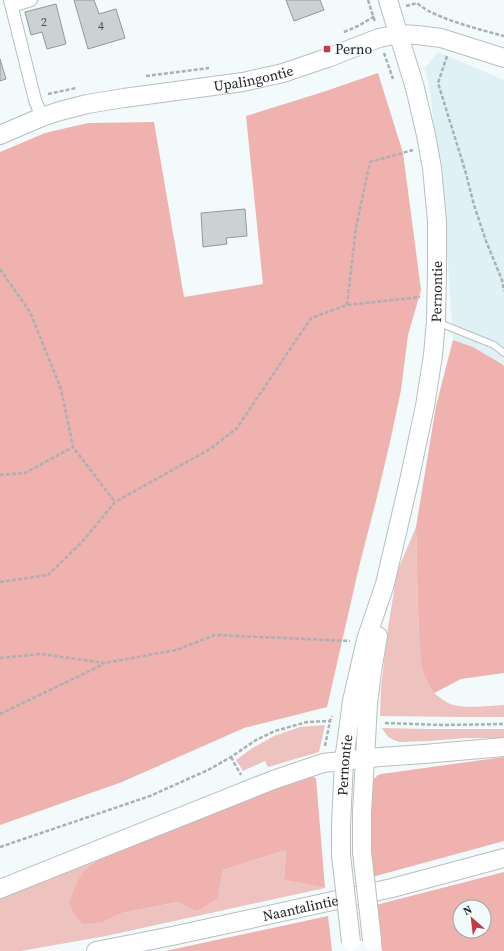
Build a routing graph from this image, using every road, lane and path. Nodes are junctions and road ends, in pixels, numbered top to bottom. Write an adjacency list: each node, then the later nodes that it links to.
1 (31, 0): 4 (street)
2 (368, 0): 6 (path)
3 (416, 2): 5 (path); 9 (path)
4 (11, 3): 17 (street)
5 (390, 6): 6 (path); 8 (street, Pernontie)
6 (374, 17): 7 (path)
7 (344, 32)
8 (399, 34): 12 (street, Upalingontie); 18 (street, Upalingontie); 25 (street, Pernontie)
9 (504, 36)
10 (382, 48): 15 (path)
11 (449, 51): 22 (path)
12 (504, 58)
13 (213, 68): 14 (path)
14 (143, 77)
15 (393, 80)
16 (82, 87): 17 (path)
17 (35, 100): 18 (street)
18 (42, 117): 19 (street, Upalingontie)
19 (0, 135)
20 (412, 143): 24 (path)
21 (0, 270): 27 (path)
22 (504, 291)
23 (425, 296): 24 (path)
24 (347, 305): 29 (path)
25 (436, 321): 26 (lane); 31 (street, Pernontie)
26 (504, 353)
27 (73, 447): 28 (path); 29 (path)
28 (0, 475)
29 (115, 502): 30 (path)
30 (0, 582)
31 (385, 584): 42 (street, Pernontie); 43 (street, Pernontie)
32 (354, 641): 34 (path)
33 (0, 658): 34 (path)
34 (106, 663): 35 (path)
35 (0, 714)
36 (333, 716): 37 (path)
37 (330, 721): 41 (path); 44 (path)
38 (385, 723): 39 (path)
39 (504, 724)
40 (504, 747): 42 (street)
41 (231, 757): 45 (path); 46 (path)
42 (365, 758): 43 (street); 49 (street, Pernontie, bridge)
43 (344, 761): 44 (street); 50 (street, Pernontie, bridge)
44 (323, 763): 48 (street)
45 (241, 775)
46 (0, 847)
47 (504, 858): 51 (street, Naantalintie)
48 (0, 889)
49 (373, 945)
50 (352, 947)
51 (96, 951)

